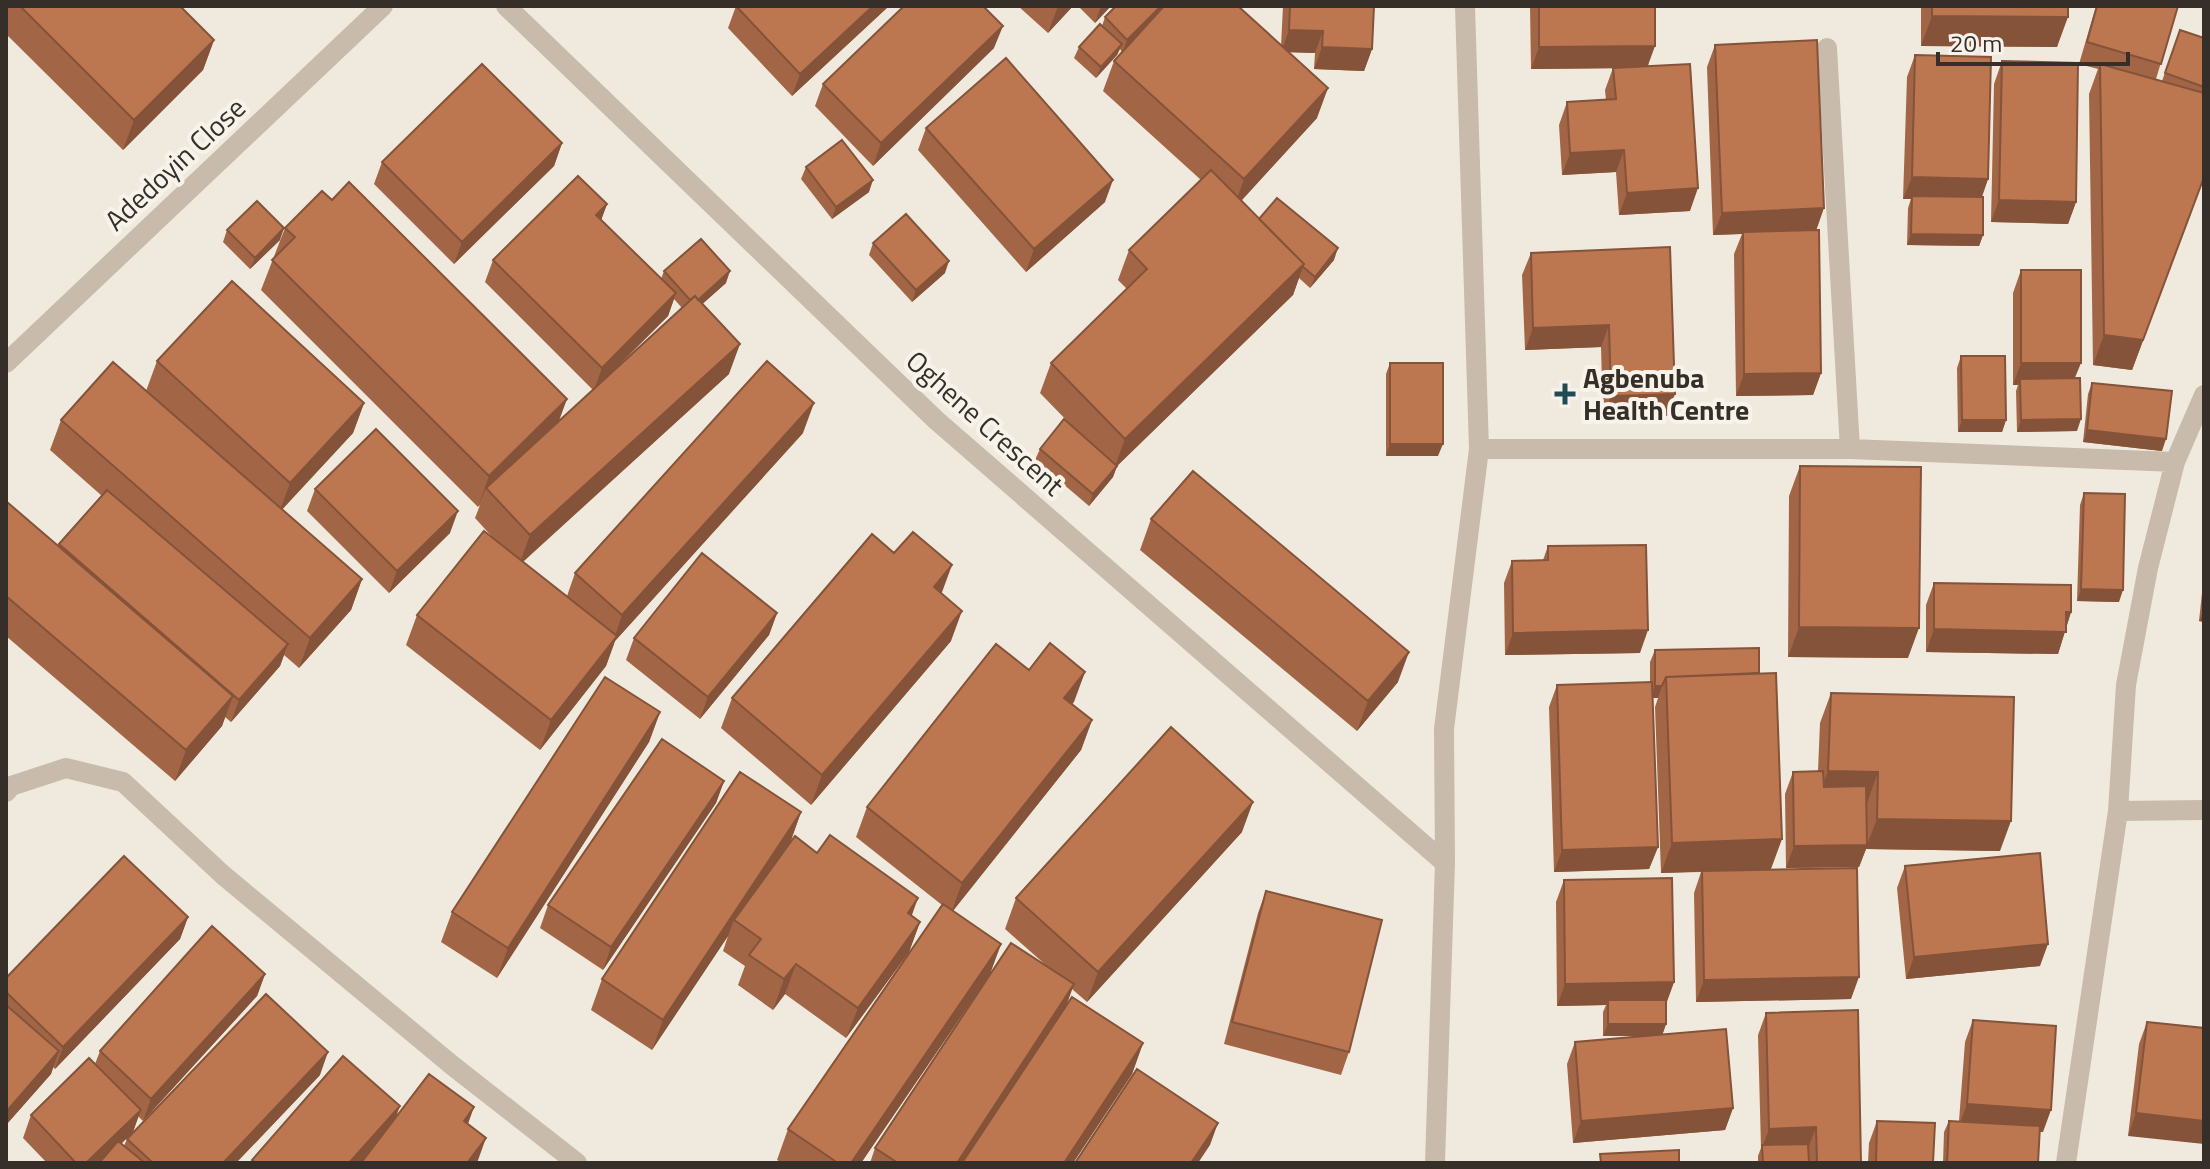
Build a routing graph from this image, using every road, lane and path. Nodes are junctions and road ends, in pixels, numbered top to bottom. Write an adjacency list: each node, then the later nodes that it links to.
1 (383, 6): 5 (street, Adedoyin Close)
2 (506, 6): 13 (street, Oghene Crescent)
3 (1465, 6): 7 (street)
4 (1827, 48): 8 (street)
5 (6, 363)
6 (2204, 395): 9 (street)
7 (1479, 449): 8 (street); 13 (street)
8 (1850, 449): 9 (street)
9 (2175, 462): 12 (street)
10 (6, 792): 14 (street)
11 (2204, 810): 12 (street)
12 (2118, 811): 16 (street)
13 (1445, 863): 15 (street)
14 (577, 1163)
15 (1435, 1163)
16 (2066, 1163)

